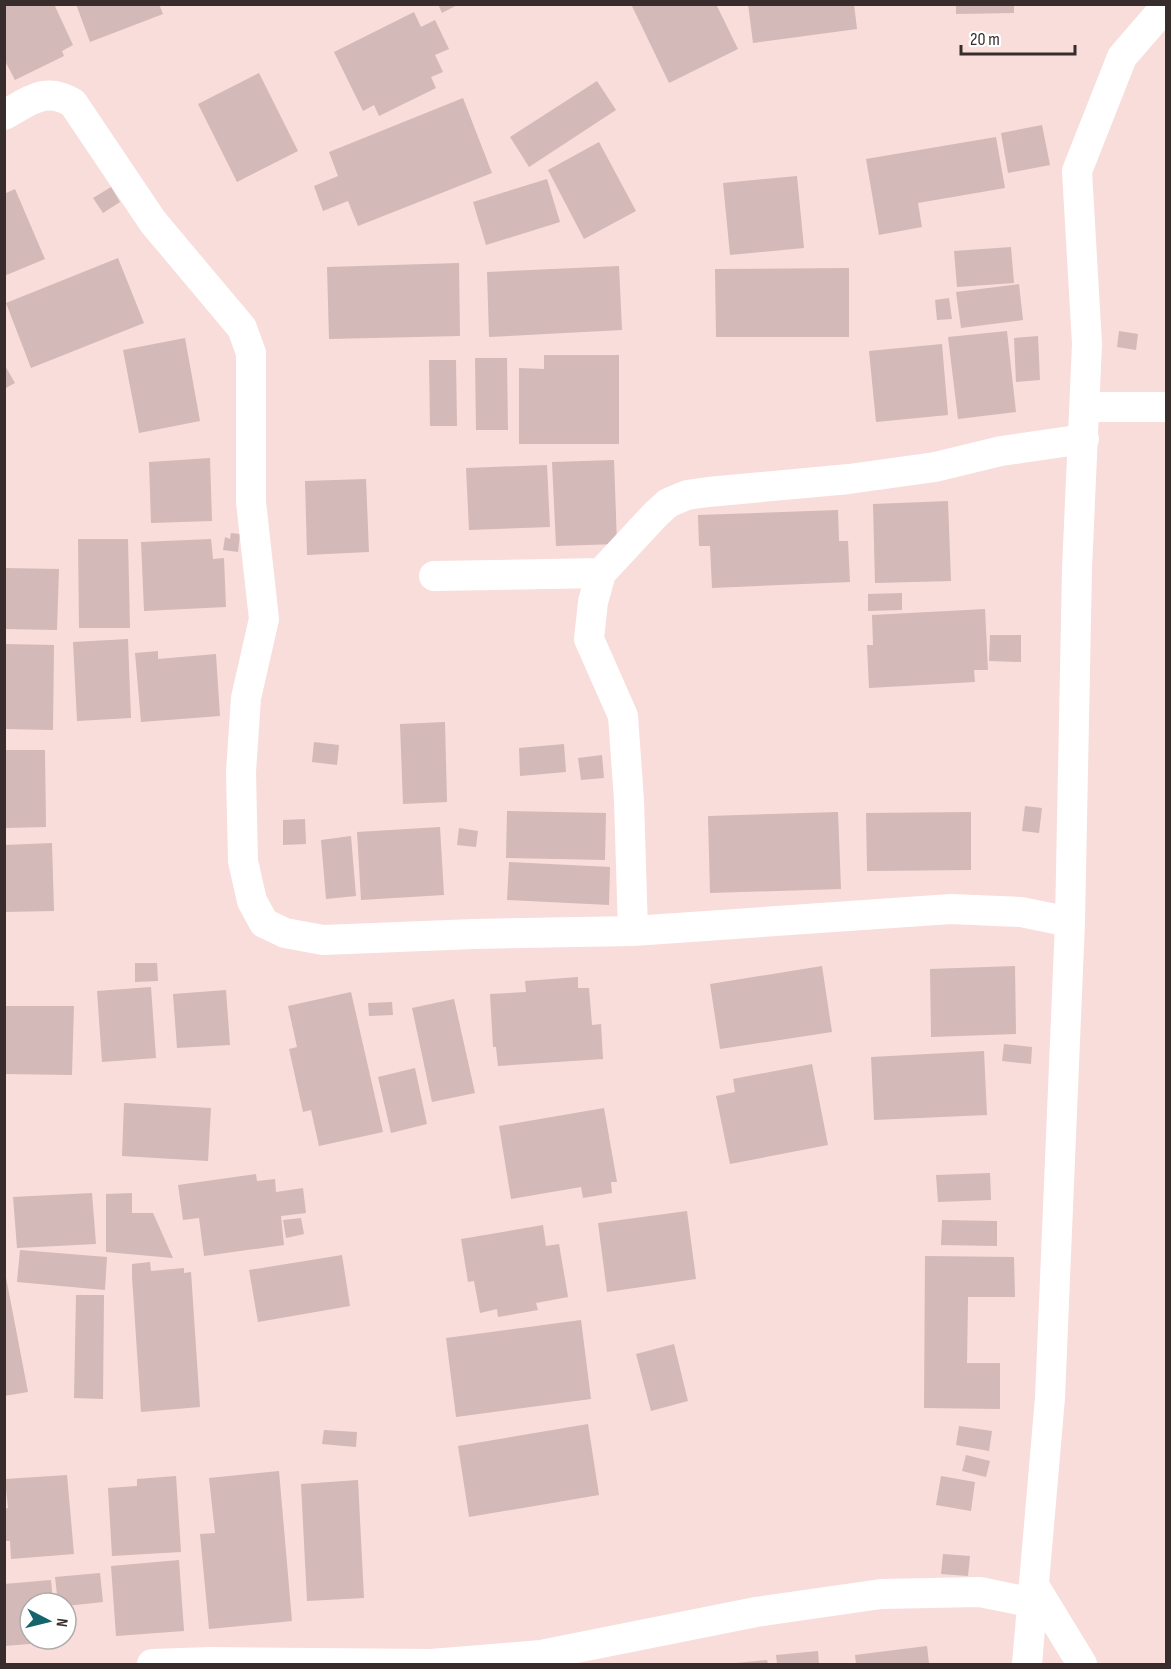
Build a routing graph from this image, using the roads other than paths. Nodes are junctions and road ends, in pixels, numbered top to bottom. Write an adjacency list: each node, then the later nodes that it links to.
1 (1167, 6): 4 (street)
2 (4, 115): 9 (street)
3 (1167, 406): 4 (street)
4 (1086, 407): 5 (street)
5 (1084, 439): 6 (street); 8 (street)
6 (602, 573): 7 (street); 9 (street)
7 (434, 576)
8 (1070, 922): 9 (street); 10 (street)
9 (633, 931)
10 (1035, 1595): 11 (street); 12 (street); 13 (street)
11 (152, 1665)
12 (1028, 1665)
13 (1082, 1665)

